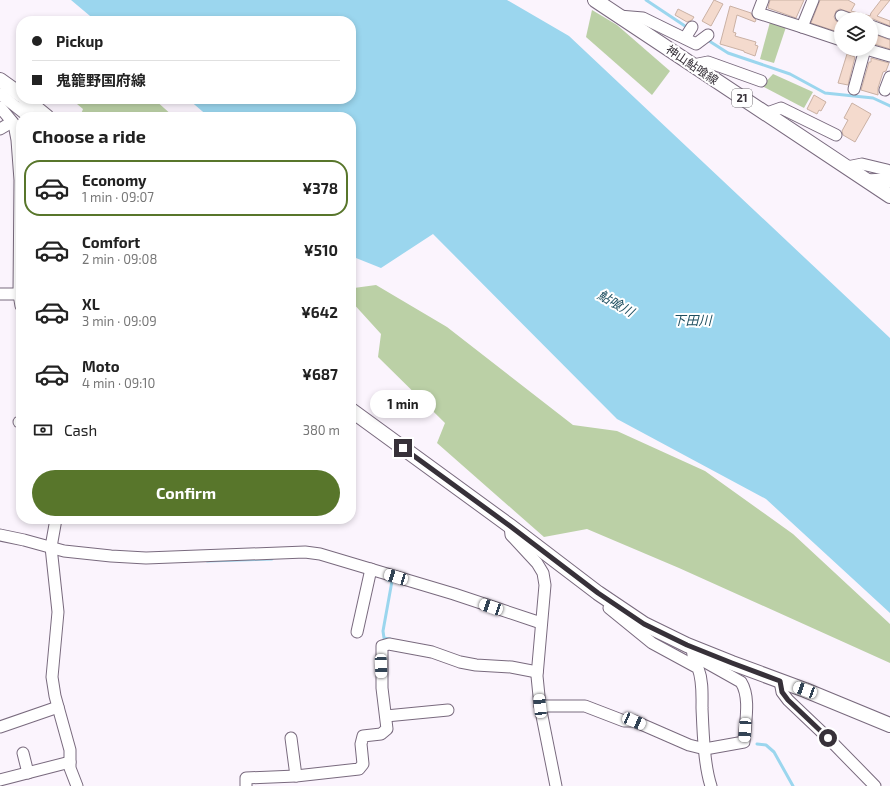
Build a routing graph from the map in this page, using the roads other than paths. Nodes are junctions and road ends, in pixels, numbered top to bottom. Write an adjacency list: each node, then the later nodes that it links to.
1 (595, 0): 4 (main road, 神山鮎喰線 / 21)
2 (763, 0): 6 (street)
3 (814, 0): 6 (street)
4 (619, 16): 10 (street); 15 (main road, 神山鮎喰線 / 21)
5 (692, 27): 10 (street)
6 (802, 27): 11 (street)
7 (878, 29): 8 (street)
8 (890, 33)
9 (708, 35): 10 (street)
10 (685, 38)
11 (834, 38)
12 (878, 53): 14 (street)
13 (863, 56): 19 (street)
14 (890, 56)
15 (693, 65): 18 (street); 27 (main road, 神山鮎喰線 / 21)
16 (890, 77): 20 (street)
17 (0, 80): 21 (main road)
18 (762, 81)
19 (854, 89)
20 (885, 90)
21 (16, 91)
22 (0, 94): 25 (street)
23 (31, 104): 26 (main road)
24 (0, 107): 28 (street)
25 (23, 112)
26 (41, 112)
27 (767, 113): 31 (street); 32 (main road, 神山鮎喰線 / 21)
28 (12, 122): 29 (street); 30 (street)
29 (0, 128)
30 (16, 135)
31 (836, 135)
32 (847, 167): 33 (street); 34 (main road, 神山鮎喰線 / 21)
33 (890, 172)
34 (866, 180): 35 (street); 36 (main road, 神山鮎喰線 / 21)
35 (890, 182)
36 (890, 196)
37 (0, 294): 38 (street)
38 (16, 294)
39 (356, 414): 41 (main road)
40 (55, 524): 43 (street)
41 (510, 526): 45 (main road); 46 (street)
42 (0, 535): 43 (street)
43 (51, 547): 44 (street); 52 (street)
44 (371, 569): 46 (street); 47 (street)
45 (595, 590): 48 (main road); 58 (street)
46 (541, 623): 49 (street)
47 (357, 632)
48 (692, 647): 50 (main road); 58 (street)
49 (537, 672): 51 (street); 54 (street)
50 (780, 681): 55 (main road); 68 (street)
51 (540, 706): 58 (street); 66 (street)
52 (58, 707): 56 (street); 60 (street)
53 (448, 710): 54 (street)
54 (386, 716): 62 (street)
55 (890, 724)
56 (0, 727)
57 (291, 738): 62 (street)
58 (705, 749): 67 (street)
59 (23, 753): 61 (street)
60 (70, 762): 61 (street); 64 (street)
61 (28, 773): 63 (street)
62 (296, 776): 65 (street)
63 (0, 780)
64 (77, 786)
65 (246, 786)
66 (556, 786)
67 (711, 786)
68 (874, 786)

